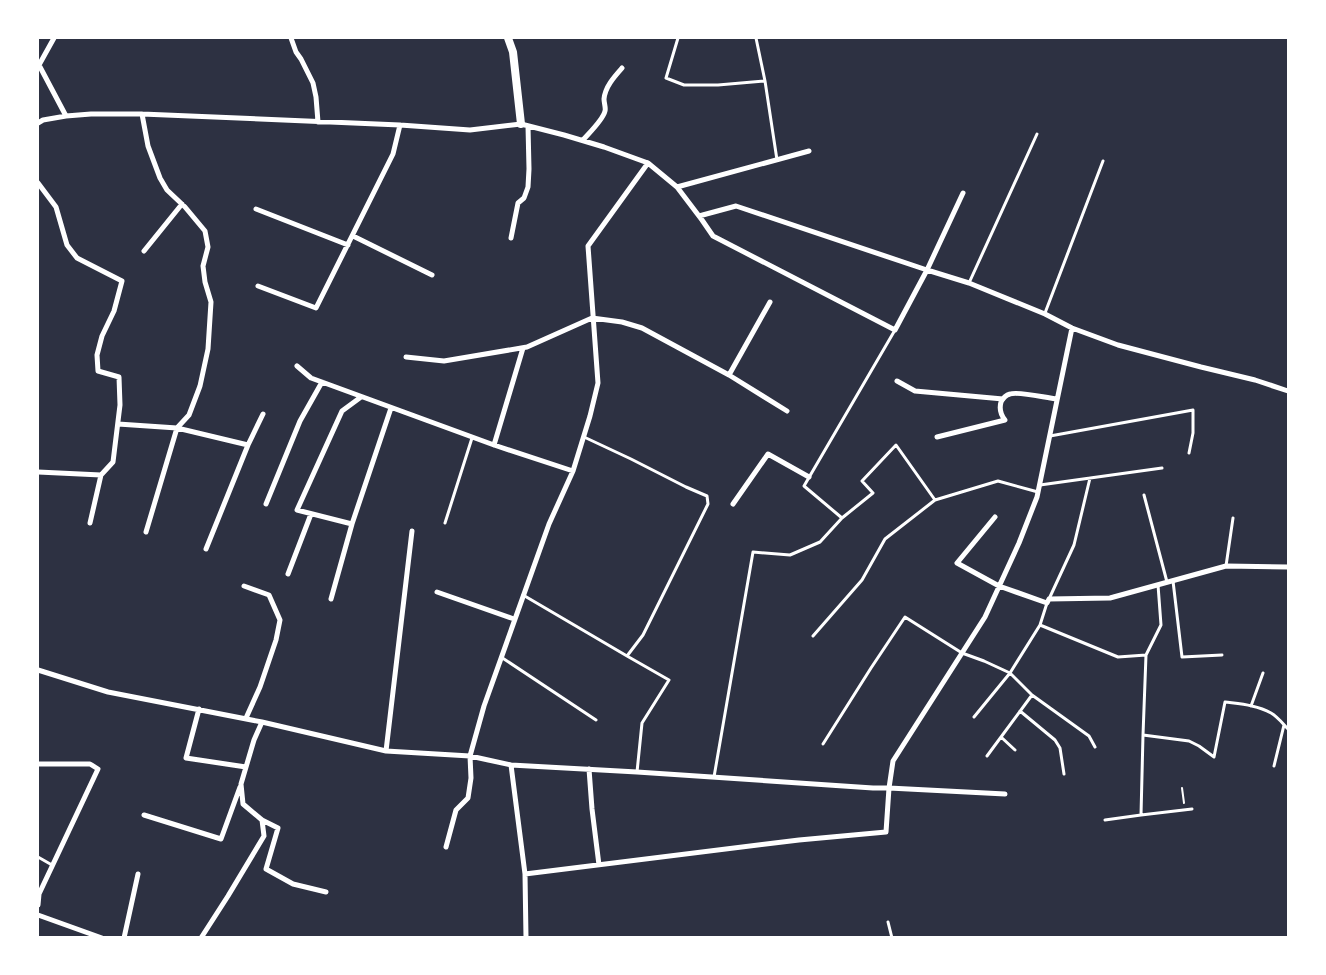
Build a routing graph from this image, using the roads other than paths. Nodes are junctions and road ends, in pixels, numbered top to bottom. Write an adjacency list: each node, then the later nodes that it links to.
1 (54, 38): 9 (street)
2 (291, 38): 10 (street)
3 (508, 38): 13 (street)
4 (678, 38): 7 (lane)
5 (756, 38): 7 (lane)
6 (622, 68): 15 (street)
7 (765, 81): 17 (lane)
8 (142, 114): 9 (street); 10 (street); 23 (street)
9 (66, 116): 11 (street)
10 (318, 122): 12 (street)
11 (38, 123)
12 (400, 125): 13 (street); 26 (street)
13 (525, 125): 15 (street); 27 (street)
14 (1037, 134): 32 (lane)
15 (583, 140): 19 (street)
16 (809, 151): 17 (street)
17 (777, 160): 21 (street)
18 (1103, 161): 35 (lane)
19 (648, 163): 21 (street); 36 (street)
20 (38, 183): 52 (street)
21 (677, 187): 25 (street)
22 (963, 193): 30 (street)
23 (182, 204): 29 (street); 53 (street)
24 (256, 209): 28 (street)
25 (699, 216): 30 (street); 38 (street)
26 (353, 236): 28 (street); 31 (street)
27 (512, 238)
28 (348, 245): 33 (street)
29 (144, 251)
30 (927, 270): 32 (street); 38 (street)
31 (432, 275)
32 (969, 283): 35 (street)
33 (258, 286)
34 (770, 302): 42 (street)
35 (1045, 314): 37 (street)
36 (592, 318): 39 (street); 42 (street); 56 (street)
37 (1072, 328): 45 (street); 48 (street)
38 (895, 330): 65 (lane)
39 (523, 348): 40 (street); 58 (street)
40 (406, 358)
41 (296, 366): 44 (street)
42 (729, 375): 50 (street)
43 (897, 381): 47 (street)
44 (322, 382): 46 (street); 71 (street)
45 (1288, 391)
46 (361, 397): 49 (street); 73 (street)
47 (1003, 399): 48 (street); 57 (street)
48 (1057, 399): 54 (street)
49 (390, 408): 55 (street); 79 (street)
50 (787, 411)
51 (263, 414): 59 (street)
52 (118, 424): 53 (street); 64 (street)
53 (177, 428): 59 (street); 81 (street)
54 (1049, 436): 60 (lane); 67 (street)
55 (472, 437): 58 (street); 78 (lane)
56 (584, 437): 62 (street); 101 (lane)
57 (938, 437)
58 (494, 445): 62 (street)
59 (248, 446): 82 (street)
60 (1189, 453)
61 (1162, 468): 66 (lane)
62 (573, 471): 92 (street)
63 (38, 472): 64 (street)
64 (101, 475): 77 (street)
65 (809, 477): 72 (street); 75 (lane)
66 (1090, 478): 67 (lane); 94 (lane)
67 (1039, 485): 68 (street)
68 (1038, 492): 70 (lane); 90 (street)
69 (1144, 495): 87 (lane)
70 (935, 500): 75 (lane); 97 (lane)
71 (266, 504)
72 (733, 504)
73 (311, 514): 79 (street); 85 (street)
74 (995, 517): 90 (street)
75 (842, 518): 131 (lane)
76 (1233, 518): 83 (lane)
77 (90, 523)
78 (445, 523)
79 (352, 524): 93 (street)
80 (412, 531): 121 (street)
81 (146, 532)
82 (206, 549)
83 (1226, 566): 84 (street); 86 (street)
84 (1288, 567)
85 (288, 574)
86 (1173, 580): 87 (street); 100 (lane)
87 (1167, 582): 88 (street)
88 (1158, 585): 94 (street); 99 (lane)
89 (244, 586): 111 (street)
90 (999, 586): 94 (street); 98 (street)
91 (437, 592): 95 (street)
92 (523, 594): 95 (street); 101 (lane)
93 (331, 599)
94 (1048, 600): 96 (lane)
95 (514, 619): 102 (street)
96 (1040, 625): 99 (lane); 104 (lane)
97 (813, 636)
98 (962, 653): 104 (lane); 118 (lane); 133 (street)
99 (1146, 655): 116 (lane)
100 (1222, 655)
101 (627, 656): 129 (lane)
102 (501, 657): 112 (lane); 122 (street)
103 (38, 670): 108 (street)
104 (1010, 673): 106 (lane); 110 (lane)
105 (1263, 673): 107 (lane)
106 (1032, 694): 109 (lane); 119 (lane)
107 (1251, 706): 114 (lane); 116 (lane)
108 (199, 710): 111 (street); 127 (street)
109 (1020, 711): 117 (lane); 130 (lane)
110 (974, 716)
111 (246, 718): 113 (street)
112 (596, 720)
113 (262, 722): 121 (street); 127 (street)
114 (1284, 725): 115 (lane); 126 (lane)
115 (1288, 729)
116 (1143, 735): 139 (lane)
117 (1001, 738): 120 (lane); 123 (lane)
118 (823, 744)
119 (1095, 747)
120 (1015, 750)
121 (386, 751): 122 (street)
122 (470, 756): 125 (street); 142 (street)
123 (987, 756)
124 (38, 764): 144 (street)
125 (511, 765): 128 (street); 147 (street)
126 (1274, 766)
127 (246, 767): 132 (street)
128 (588, 769): 129 (street); 145 (street)
129 (637, 772): 131 (street)
130 (1064, 774)
131 (714, 777): 133 (street)
132 (241, 784): 138 (street); 140 (street)
133 (889, 788): 134 (street); 145 (street)
134 (1005, 794)
135 (1184, 805): 137 (lane)
136 (1192, 809): 137 (lane)
137 (1185, 810): 139 (lane)
138 (144, 815)
139 (1141, 815): 141 (lane)
140 (262, 820): 148 (street); 154 (street)
141 (1105, 820)
142 (446, 847)
143 (38, 858): 144 (lane)
144 (53, 865): 149 (street)
145 (599, 865): 147 (street)
146 (138, 874): 153 (street)
147 (525, 874): 155 (street)
148 (326, 892)
149 (38, 905)
150 (38, 915): 152 (street)
151 (888, 922): 156 (lane)
152 (102, 938)
153 (124, 938)
154 (201, 938)
155 (526, 938)
156 (892, 938)

